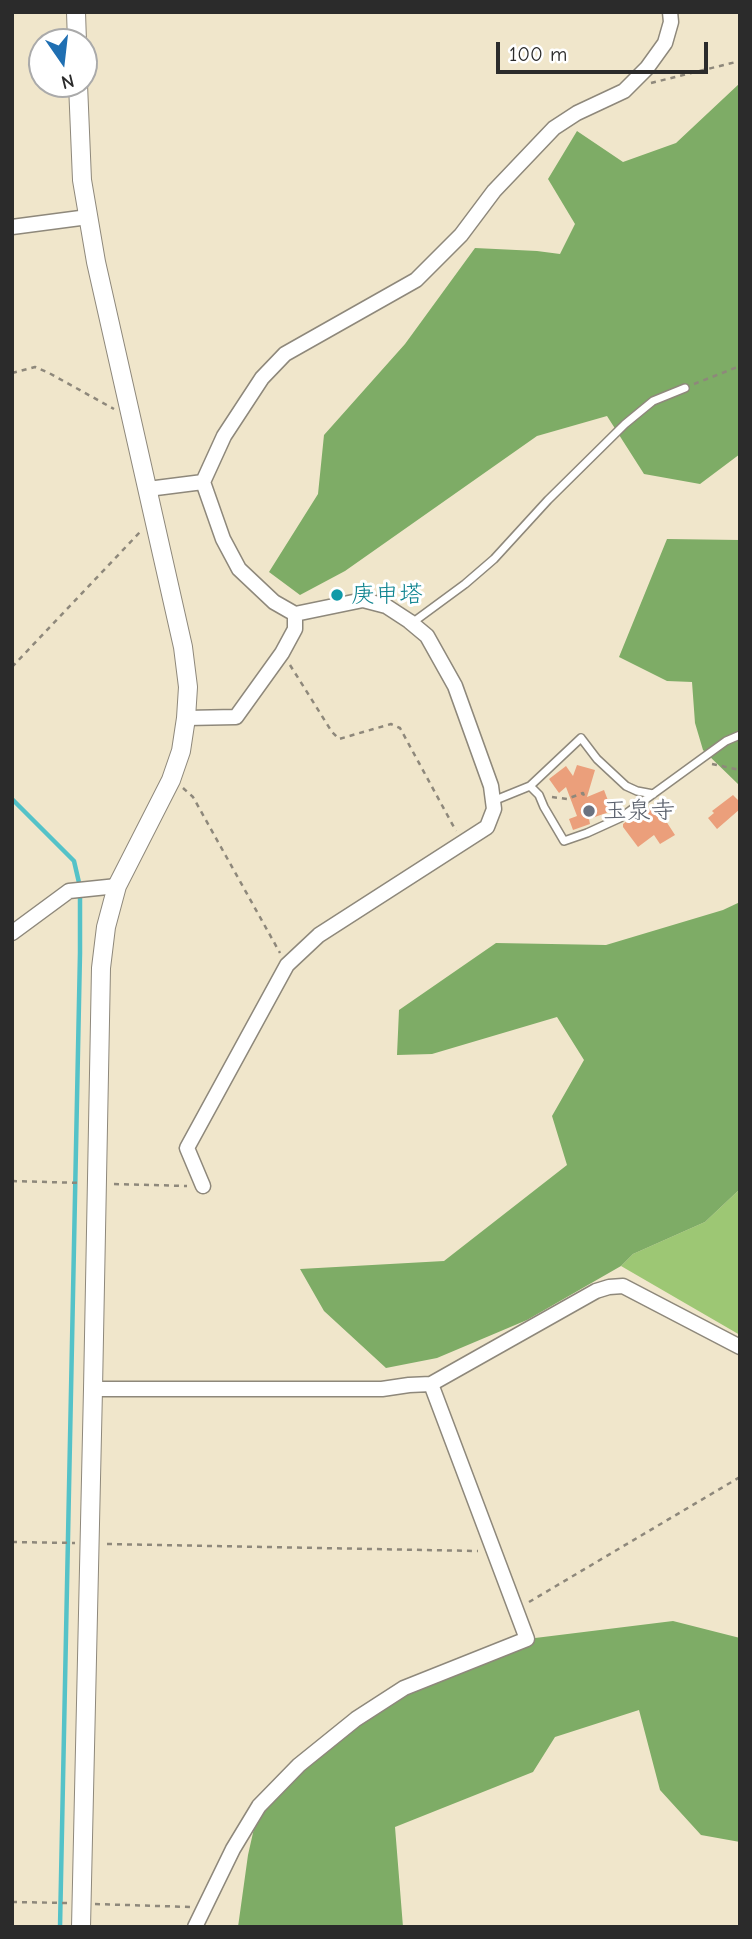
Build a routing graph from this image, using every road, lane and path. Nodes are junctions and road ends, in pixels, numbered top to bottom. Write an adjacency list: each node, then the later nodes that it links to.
1 (670, 12): 11 (street)
2 (740, 61): 3 (path)
3 (650, 84)
4 (79, 98): 5 (street)
5 (88, 217): 6 (street); 10 (street)
6 (12, 227)
7 (740, 366): 9 (path)
8 (12, 373): 10 (path)
9 (685, 388): 15 (lane)
10 (132, 419): 12 (street)
11 (203, 482): 12 (street); 14 (street)
12 (148, 489): 13 (street)
13 (157, 527): 17 (path); 18 (street)
14 (295, 614): 15 (street); 16 (street)
15 (412, 623): 27 (street)
16 (282, 653): 18 (street); 28 (path)
17 (12, 667)
18 (186, 718): 22 (street)
19 (740, 735): 24 (lane)
20 (731, 767): 21 (path)
21 (740, 769)
22 (171, 780): 29 (street); 31 (path)
23 (530, 786): 24 (lane); 25 (lane); 27 (lane)
24 (653, 794): 25 (lane)
25 (539, 795): 26 (path)
26 (584, 796)
27 (493, 801): 28 (street)
28 (462, 843): 31 (street)
29 (117, 886): 30 (street); 35 (street)
30 (12, 933)
31 (287, 965): 32 (street)
32 (203, 1186)
33 (740, 1348): 34 (street)
34 (430, 1384): 35 (street); 39 (street)
35 (93, 1389): 38 (street)
36 (740, 1477): 40 (path)
37 (12, 1542): 38 (path)
38 (90, 1544): 39 (path); 42 (street)
39 (495, 1551): 40 (street)
40 (517, 1609): 43 (street)
41 (12, 1902): 42 (path)
42 (81, 1904): 43 (path); 44 (street)
43 (204, 1908): 45 (street)
44 (80, 1927)
45 (195, 1927)

